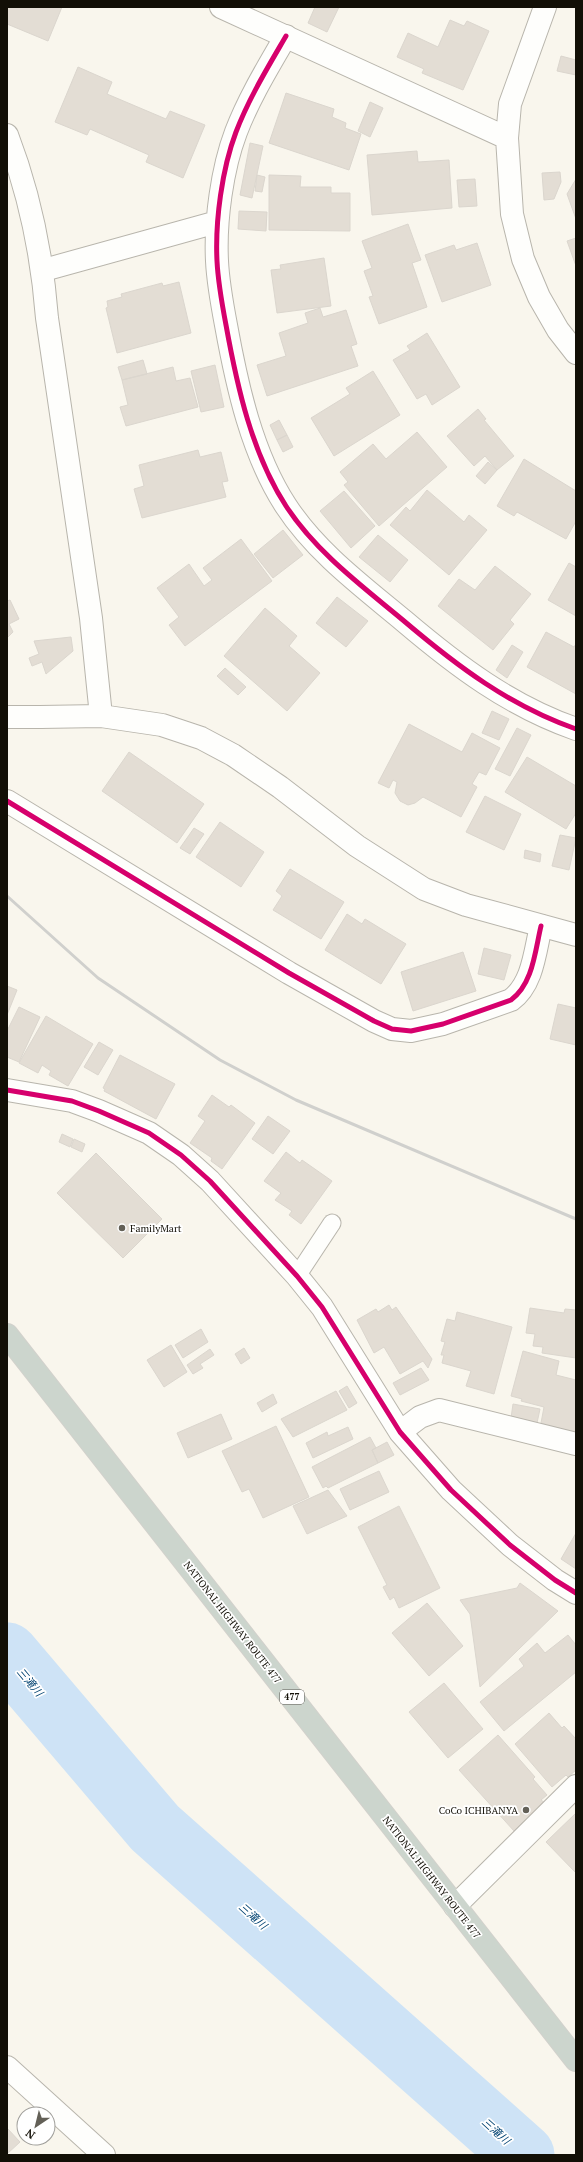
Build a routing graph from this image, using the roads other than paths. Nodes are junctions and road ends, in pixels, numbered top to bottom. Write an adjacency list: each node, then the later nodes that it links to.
1 (221, 7): 3 (street)
2 (545, 7): 5 (street)
3 (286, 36): 5 (street); 6 (street)
4 (7, 135): 7 (street)
5 (507, 138): 8 (street)
6 (218, 222): 7 (street); 11 (street)
7 (44, 270): 9 (street)
8 (576, 353)
9 (101, 716): 10 (street); 13 (street)
10 (7, 717)
11 (576, 729)
12 (7, 801): 13 (street)
13 (541, 926): 14 (street)
14 (576, 935)
15 (7, 1090): 17 (street)
16 (332, 1223): 17 (lane)
17 (297, 1276): 19 (street)
18 (7, 1335): 23 (highway, NATIONAL HIGHWAY ROUTE 477 / 477)
19 (400, 1432): 20 (street); 21 (street)
20 (576, 1444)
21 (576, 1593)
22 (576, 1786): 23 (street)
23 (455, 1906): 24 (highway, NATIONAL HIGHWAY ROUTE 477 / 477)
24 (576, 2060)
25 (7, 2067): 26 (street)
26 (104, 2155)

